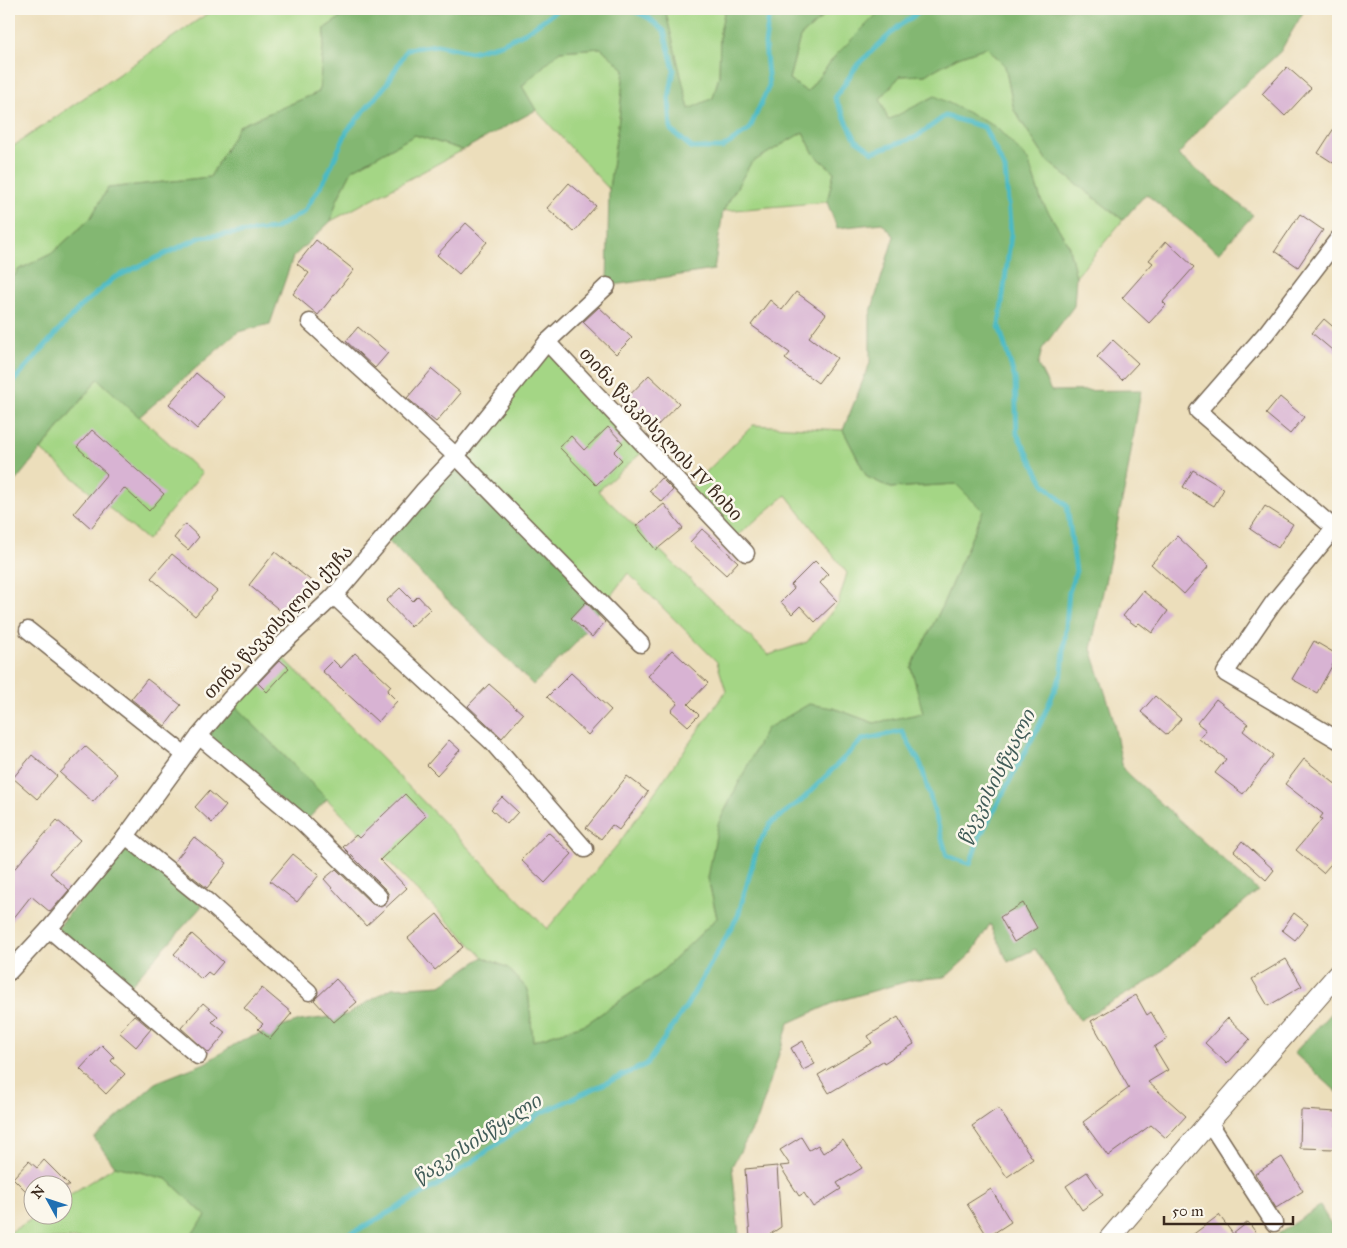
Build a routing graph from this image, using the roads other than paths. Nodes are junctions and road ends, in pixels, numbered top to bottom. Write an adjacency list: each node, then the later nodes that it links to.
1 (1338, 239): 6 (street)
2 (607, 286): 4 (street, თინა წავკისელის ქუჩა)
3 (310, 322): 5 (street)
4 (548, 342): 5 (street, თინა წავკისელის ქუჩა); 7 (street, თინა წავკისელის IV ჩიხი)
5 (456, 456): 8 (street, თინა წავკისელის ქუჩა); 10 (street)
6 (1336, 526): 12 (street)
7 (746, 553)
8 (334, 596): 11 (street, თინა წავკისელის ქუჩა); 15 (street)
9 (28, 630): 13 (street)
10 (641, 644)
11 (199, 736): 13 (street, თინა წავკისელის ქუჩა); 16 (street)
12 (1338, 740)
13 (184, 755): 14 (street, თინა წავკისელის ქუჩა)
14 (126, 836): 17 (street, თინა წავკისელის ქუჩა); 20 (street)
15 (585, 849)
16 (379, 897)
17 (49, 929): 18 (street, თინა წავკისელის ქუჩა); 21 (street)
18 (9, 972)
19 (1338, 974): 22 (street)
20 (310, 992)
21 (198, 1056)
22 (1209, 1122): 23 (street); 24 (street)
23 (1274, 1223)
24 (1109, 1239)

